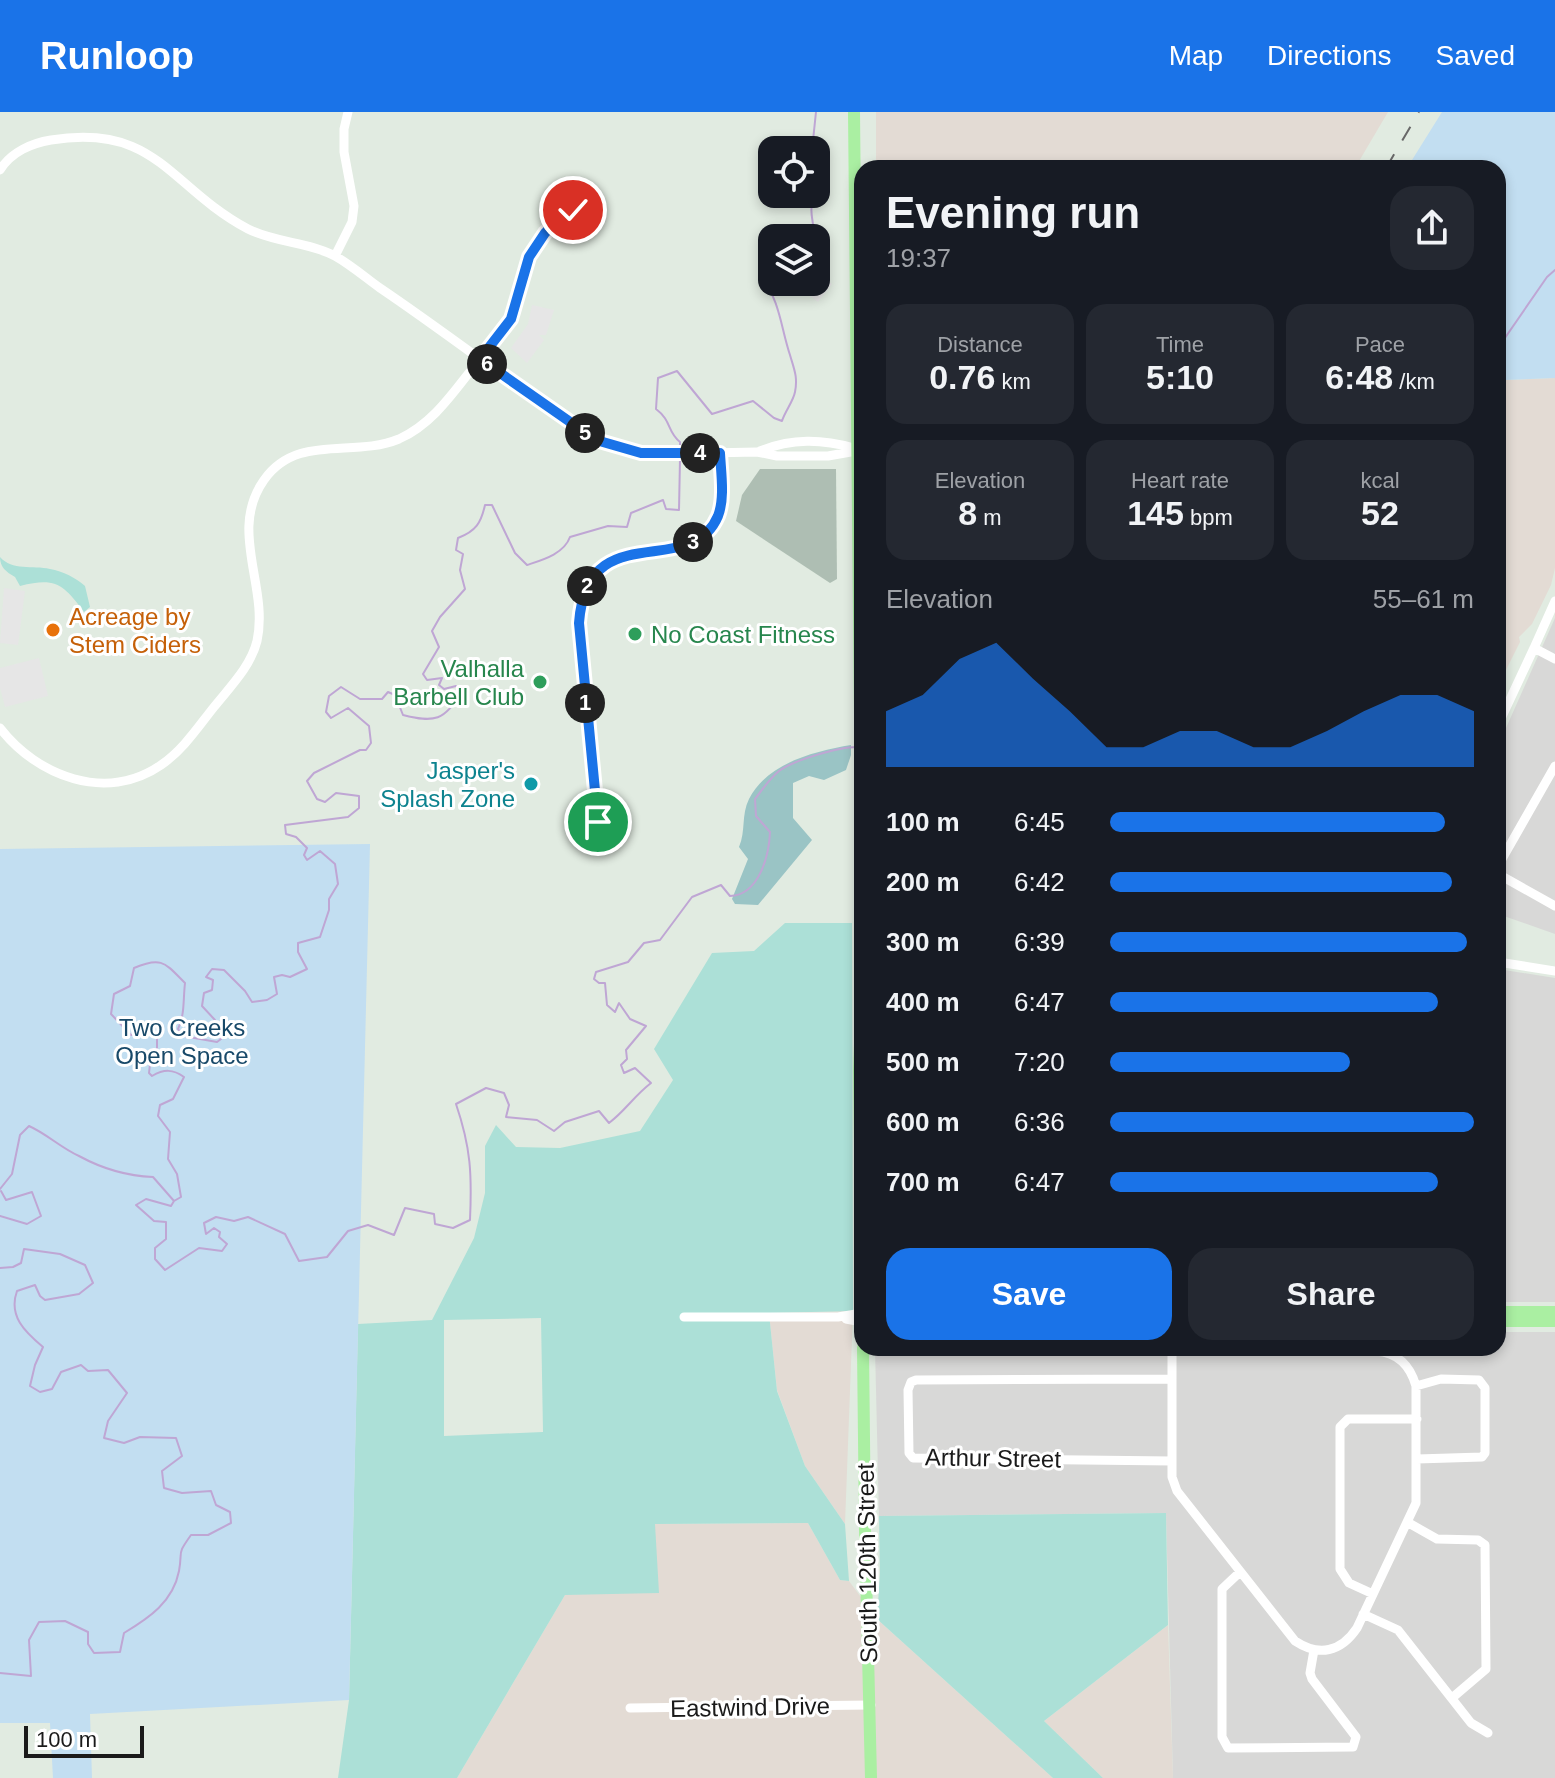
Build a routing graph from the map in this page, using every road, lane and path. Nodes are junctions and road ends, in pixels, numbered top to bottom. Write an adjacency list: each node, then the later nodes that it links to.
1 (348, 112): 6 (street)
2 (854, 112): 3 (main road)
3 (856, 160)
4 (0, 170): 6 (street)
5 (589, 205): 7 (street)
6 (335, 256): 7 (street)
7 (480, 359): 11 (street); 16 (street)
8 (854, 448): 10 (street)
9 (854, 451): 10 (street)
10 (757, 452): 11 (street)
11 (720, 453): 18 (street)
12 (1555, 601): 13 (street)
13 (1534, 648): 14 (street); 15 (street)
14 (1555, 659)
15 (1506, 708)
16 (0, 728)
17 (1555, 766): 19 (street)
18 (598, 822)
19 (1506, 852)
20 (1506, 878): 21 (street)
21 (1555, 906)
22 (1506, 963): 23 (street)
23 (1555, 971)
24 (1506, 1312): 25 (main road)
25 (1555, 1312)
26 (854, 1314): 28 (street)
27 (684, 1317): 28 (street)
28 (838, 1317): 29 (street)
29 (854, 1320)
30 (1506, 1321): 31 (main road)
31 (1555, 1321)
32 (863, 1356): 46 (main road, South 120th Street)
33 (1172, 1356): 35 (street)
34 (1396, 1356): 36 (street)
35 (1172, 1379): 39 (street); 39 (street, Arthur Street)
36 (1416, 1386): 37 (street); 38 (street)
37 (1417, 1419): 38 (street); 42 (street)
38 (1417, 1459): 40 (street)
39 (1172, 1461): 41 (street)
40 (1407, 1522): 42 (street); 45 (street)
41 (1240, 1572): 44 (street); 44 (street)
42 (1373, 1594): 43 (street)
43 (1363, 1614): 44 (street); 45 (street)
44 (1314, 1650)
45 (1452, 1698): 48 (street)
46 (871, 1705): 47 (street, Eastwind Drive); 49 (main road, South 120th Street)
47 (630, 1708)
48 (1488, 1733)
49 (871, 1778)

